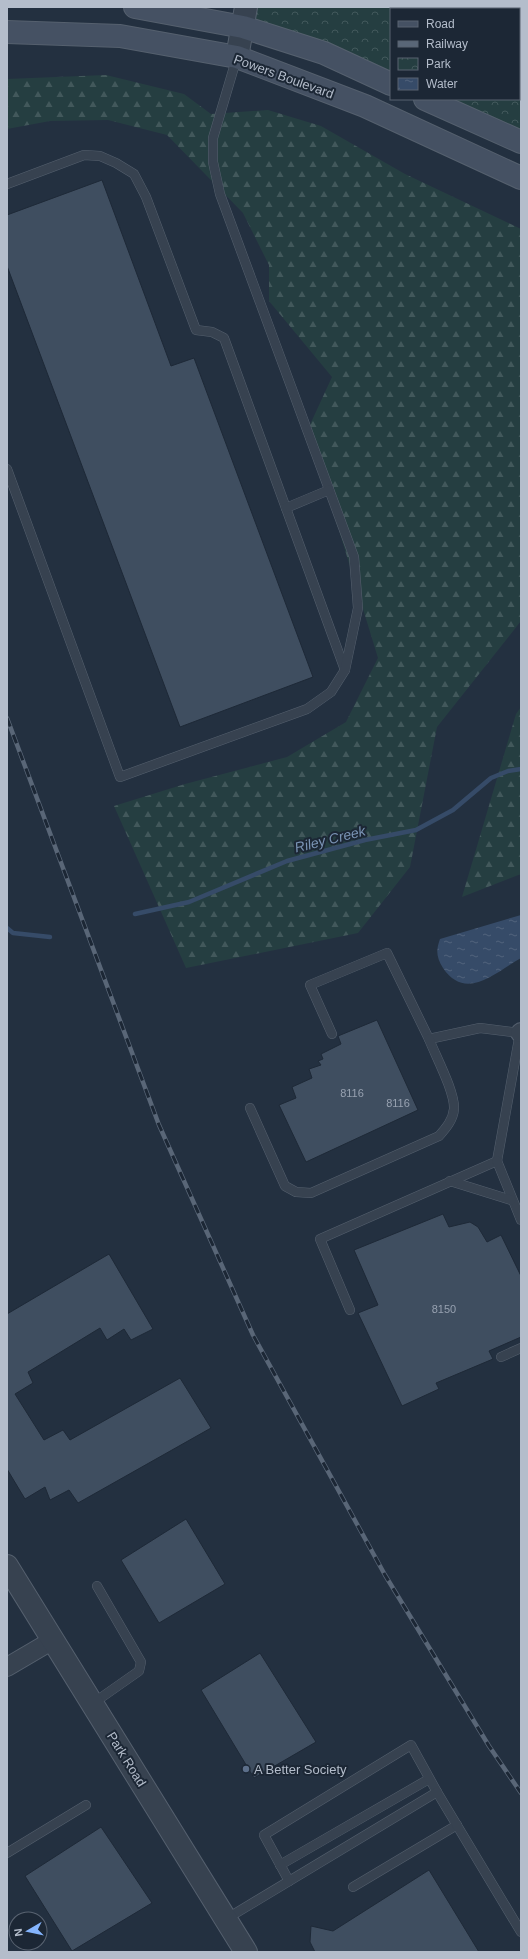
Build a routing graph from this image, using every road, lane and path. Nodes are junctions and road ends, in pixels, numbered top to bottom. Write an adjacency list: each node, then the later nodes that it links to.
1 (135, 7): 2 (main road)
2 (245, 17): 4 (street); 5 (main road)
3 (7, 32): 4 (main road, Powers Boulevard)
4 (237, 57): 8 (main road, Powers Boulevard); 11 (lane)
5 (390, 84)
6 (427, 100): 7 (main road)
7 (521, 142)
8 (521, 178)
9 (7, 184): 12 (lane)
10 (7, 468): 13 (lane)
11 (329, 490): 12 (lane); 13 (lane)
12 (286, 508): 13 (lane)
13 (345, 670)
14 (521, 1032): 16 (lane); 18 (lane)
15 (332, 1034): 16 (lane)
16 (429, 1039): 17 (lane)
17 (250, 1108)
18 (497, 1161): 19 (lane); 20 (lane)
19 (450, 1182): 20 (lane); 22 (lane)
20 (511, 1200): 21 (lane)
21 (521, 1220)
22 (350, 1310)
23 (521, 1348): 24 (lane)
24 (501, 1357)
25 (7, 1566): 27 (street, Park Road)
26 (97, 1586): 29 (lane)
27 (53, 1640): 28 (street); 29 (street, Park Road)
28 (7, 1667)
29 (92, 1704): 38 (street, Park Road)
30 (429, 1779): 31 (lane); 35 (lane); 35 (lane)
31 (437, 1792): 33 (lane); 36 (lane)
32 (86, 1805): 34 (lane)
33 (457, 1825): 37 (lane); 39 (lane)
34 (7, 1853)
35 (280, 1865): 36 (lane)
36 (289, 1881): 38 (lane)
37 (353, 1888)
38 (226, 1919): 40 (street, Park Road)
39 (521, 1932)
40 (246, 1952)

